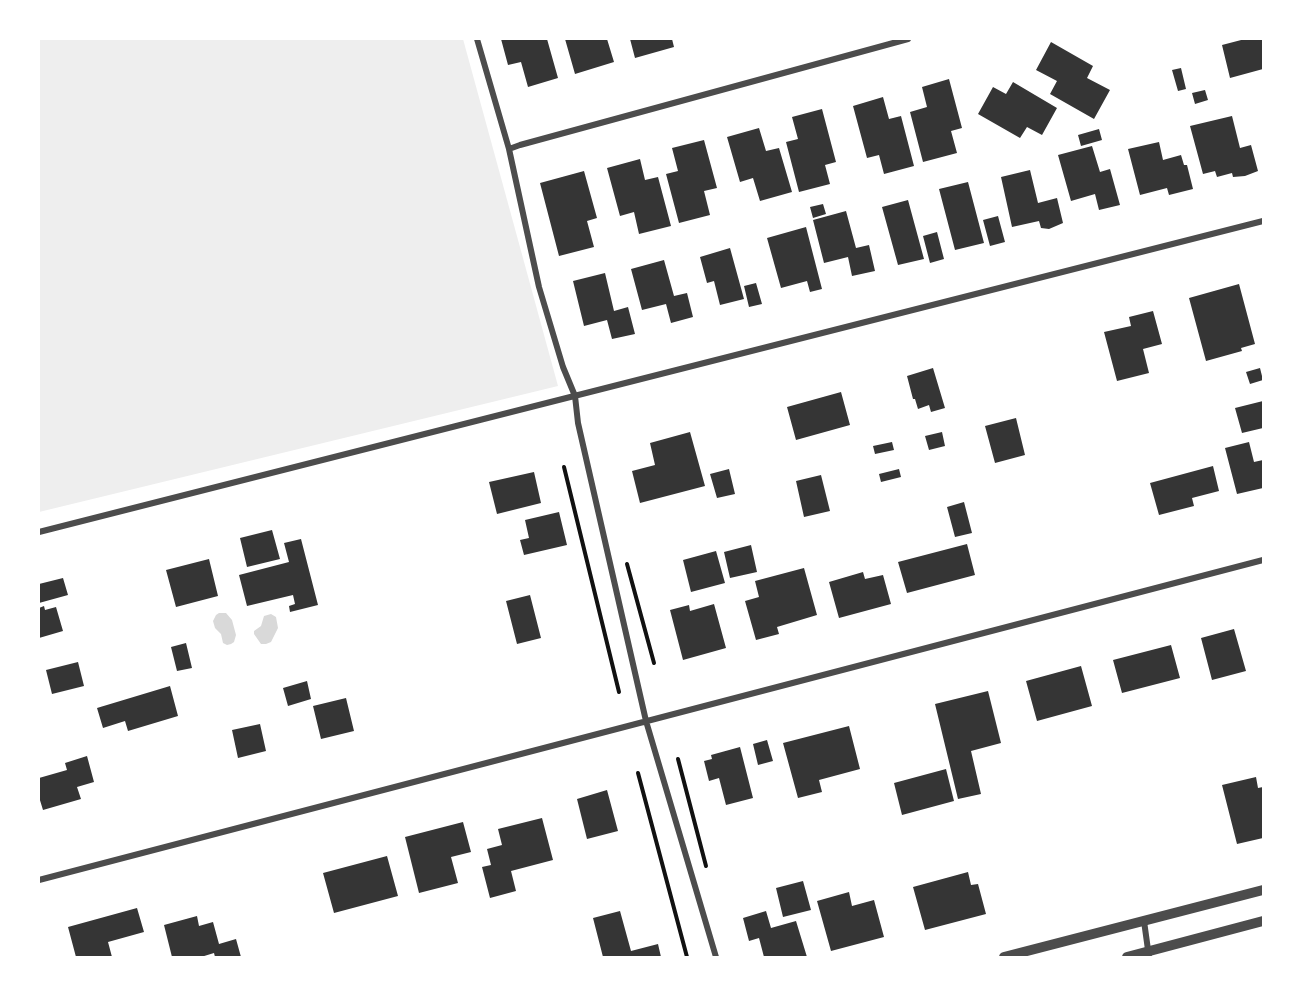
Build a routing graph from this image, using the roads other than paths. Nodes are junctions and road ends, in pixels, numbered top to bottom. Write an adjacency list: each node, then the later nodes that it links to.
1 (477, 39): 3 (street)
2 (908, 39): 3 (street)
3 (509, 149): 5 (street)
4 (1263, 221): 5 (street)
5 (575, 396): 6 (street); 8 (street)
6 (39, 532)
7 (1263, 560): 8 (street)
8 (646, 721): 9 (street); 14 (street)
9 (39, 880)
10 (1263, 890): 11 (street)
11 (1144, 921): 13 (street); 15 (street)
12 (1263, 921): 13 (street)
13 (1148, 954): 16 (street)
14 (716, 957)
15 (1004, 957)
16 (1127, 957)

